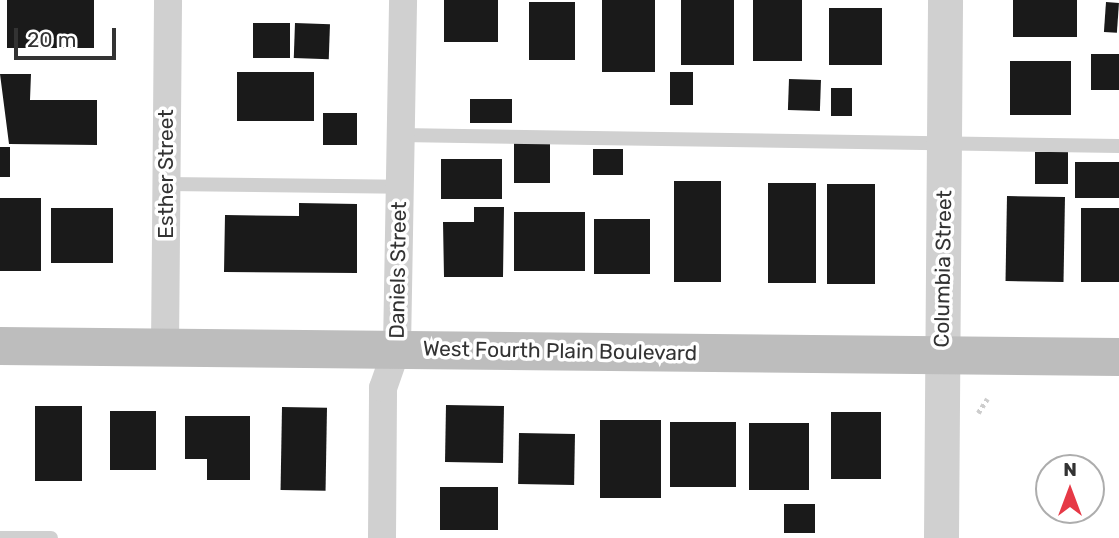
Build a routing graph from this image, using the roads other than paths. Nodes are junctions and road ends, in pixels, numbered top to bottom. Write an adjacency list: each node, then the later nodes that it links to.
1 (167, 0): 7 (street, Esther Street)
2 (403, 0): 4 (street, Daniels Street)
3 (945, 0): 6 (street, Columbia Street)
4 (400, 135): 6 (lane); 8 (street, Daniels Street)
5 (1119, 146): 6 (lane)
6 (944, 147): 12 (street, Columbia Street)
7 (166, 184): 8 (lane); 10 (street, Esther Street)
8 (399, 187): 11 (street, Daniels Street)
9 (0, 346): 10 (main road, West Fourth Plain Boulevard)
10 (165, 348): 11 (main road, West Fourth Plain Boulevard)
11 (397, 348): 12 (main road, West Fourth Plain Boulevard); 16 (street, Daniels Street)
12 (942, 356): 13 (main road, West Fourth Plain Boulevard); 17 (street, Columbia Street)
13 (1119, 358)
14 (0, 538): 15 (lane)
15 (51, 538)
16 (382, 538)
17 (941, 538)

